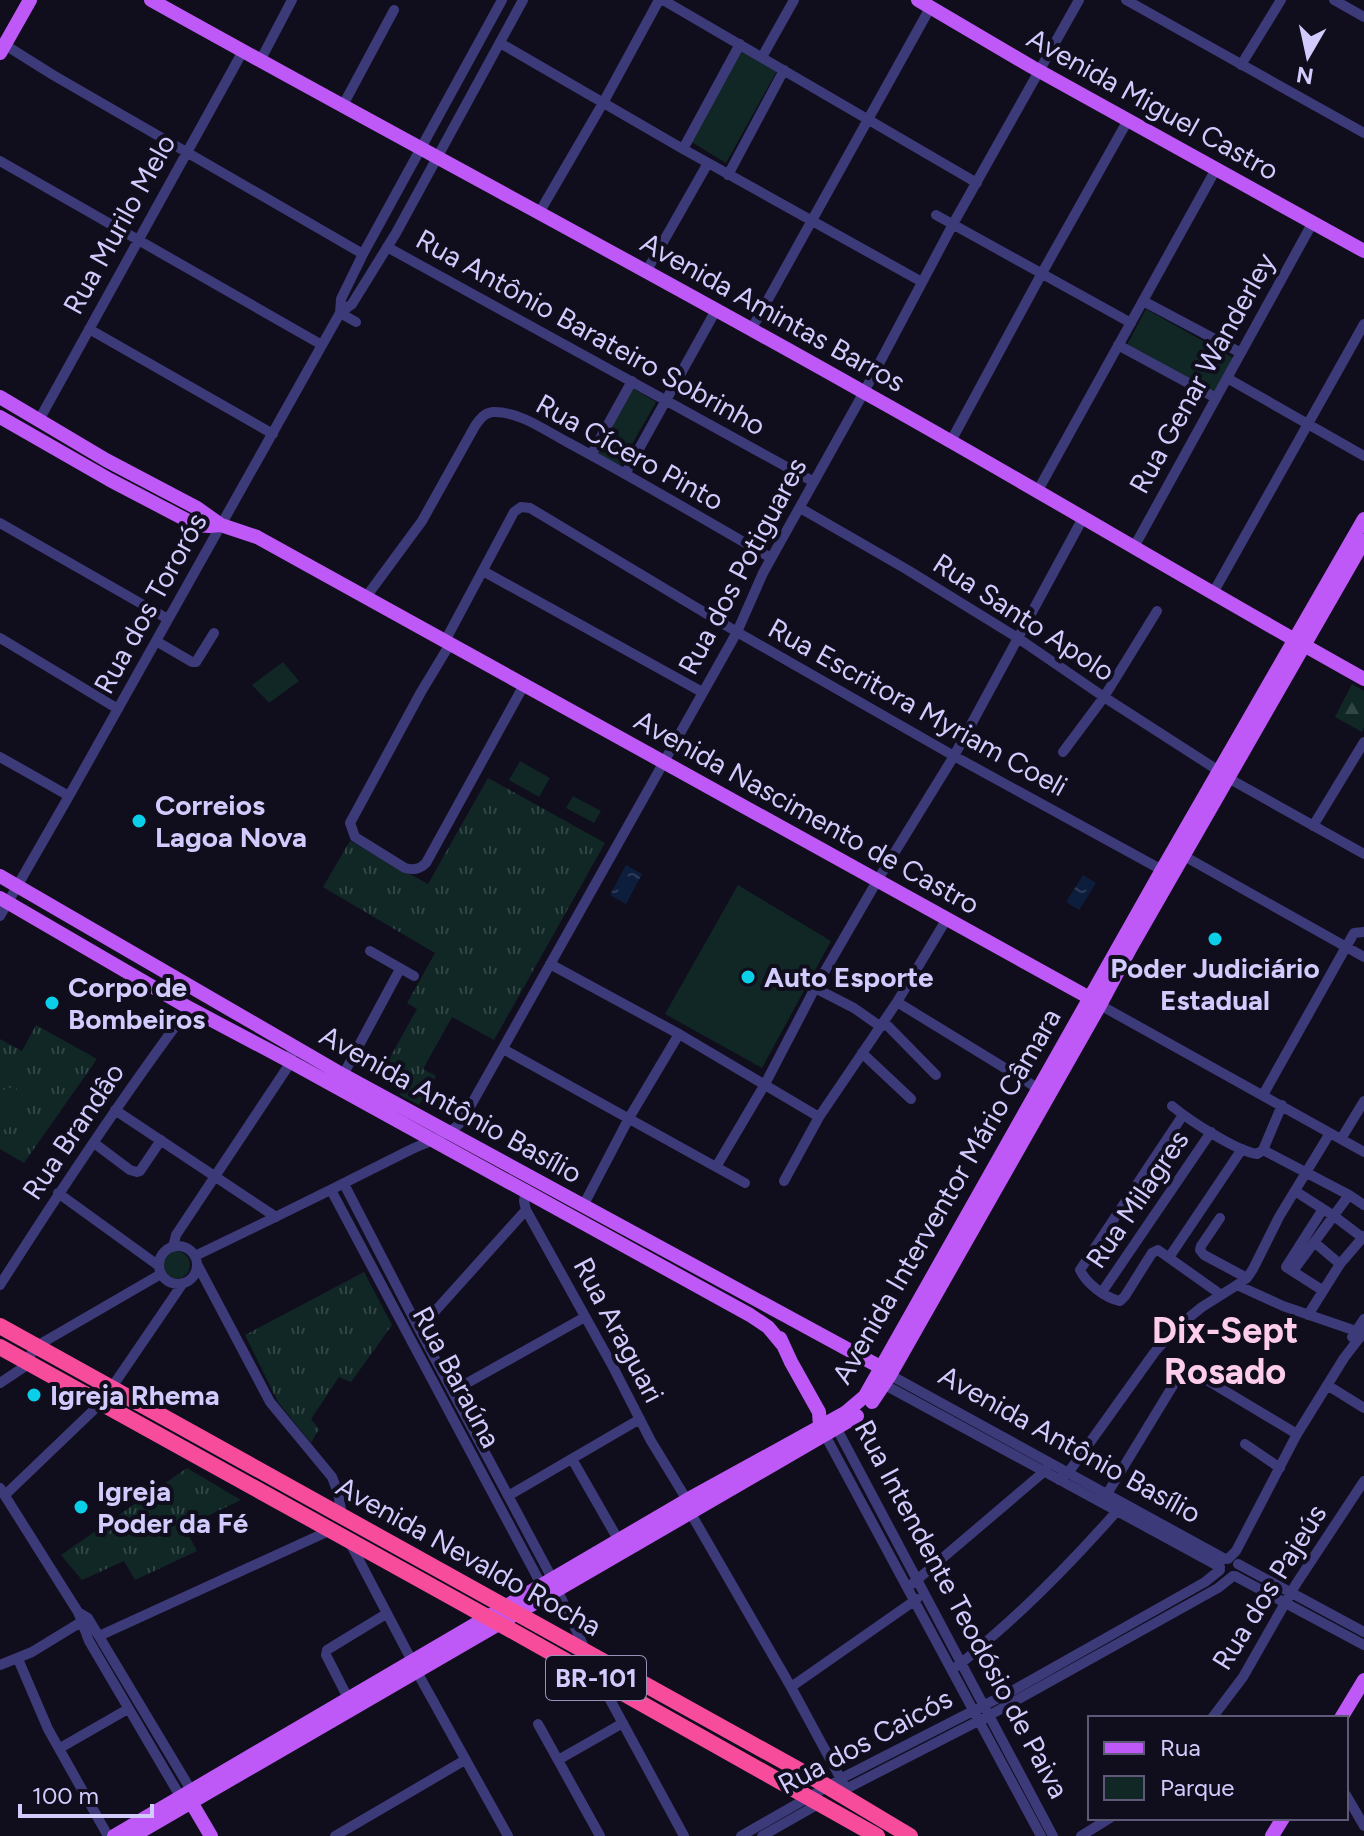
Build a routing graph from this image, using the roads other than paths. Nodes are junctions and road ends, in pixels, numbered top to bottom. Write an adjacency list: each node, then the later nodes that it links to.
1 (30, 0): 17 (main road)
2 (151, 0): 18 (main road, Avenida Amintas Barros)
3 (292, 0): 20 (street)
4 (502, 0): 29 (street, Rua dos Tororós)
5 (523, 0): 15 (street, Rua dos Tororós)
6 (661, 0): 16 (street); 24 (street)
7 (794, 0): 19 (street)
8 (1079, 0): 23 (street, Rua dos Potiguares)
9 (1126, 0): 21 (street)
10 (1281, 0): 21 (street)
11 (1334, 0): 14 (street)
12 (924, 4): 23 (main road, Avenida Miguel Castro); 26 (street)
13 (394, 10): 25 (street)
14 (1364, 17)
15 (500, 43): 24 (street); 32 (street, Rua dos Tororós)
16 (740, 44): 19 (street); 30 (street)
17 (2, 46): 31 (street)
18 (243, 51): 20 (main road, Avenida Amintas Barros); 31 (street, Rua Murilo Melo)
19 (762, 57): 22 (street)
20 (260, 61): 25 (main road, Avenida Amintas Barros)
21 (1241, 65): 28 (street)
22 (784, 70): 26 (street); 36 (street)
23 (1041, 72): 27 (main road, Avenida Miguel Castro); 37 (street, Rua dos Potiguares)
24 (603, 103): 30 (street); 38 (street)
25 (342, 107): 29 (main road, Avenida Amintas Barros)
26 (869, 119): 37 (street); 40 (street)
27 (1128, 120): 35 (main road, Avenida Miguel Castro); 50 (street)
28 (1364, 133)
29 (422, 148): 32 (main road, Avenida Amintas Barros); 42 (street, Rua dos Tororós)
30 (683, 149): 34 (street)
31 (186, 152): 45 (street, Rua Murilo Melo); 48 (street)
32 (438, 158): 38 (main road, Avenida Amintas Barros); 44 (street, Rua dos Tororós)
33 (0, 161): 45 (street)
34 (708, 163): 36 (street); 49 (street)
35 (1216, 169): 41 (main road, Avenida Miguel Castro); 52 (street)
36 (728, 175): 40 (street)
37 (977, 183): 43 (street, Rua dos Potiguares)
38 (539, 213): 49 (main road, Avenida Amintas Barros)
39 (936, 215): 43 (street)
40 (811, 221): 51 (street); 59 (street)
41 (1313, 222): 47 (main road, Avenida Miguel Castro); 62 (street, Rua Genar Wanderley)
42 (380, 224): 44 (street); 48 (street, Rua dos Tororós)
43 (953, 224): 50 (street); 51 (street, Rua dos Potiguares)
44 (396, 233): 46 (street, Rua dos Tororós)
45 (138, 240): 58 (street, Rua Murilo Melo); 60 (street)
46 (387, 247): 54 (street, Rua dos Tororós); 64 (street, Rua Antônio Barateiro Sobrinho)
47 (1364, 251)
48 (363, 254): 54 (street, Rua dos Tororós)
49 (646, 272): 53 (main road, Avenida Amintas Barros)
50 (1042, 273): 56 (street); 73 (street)
51 (922, 282): 65 (street, Rua dos Potiguares)
52 (1143, 301): 56 (street); 62 (street)
53 (716, 310): 59 (main road, Avenida Amintas Barros); 68 (street)
54 (340, 313): 55 (street); 60 (street, Rua dos Tororós)
55 (356, 322)
56 (1131, 323): 61 (street)
57 (1364, 324): 71 (street)
58 (89, 329): 70 (street, Rua Murilo Melo); 72 (street)
59 (751, 330): 65 (main road, Avenida Amintas Barros)
60 (322, 345): 72 (street, Rua dos Tororós)
61 (1118, 345): 67 (street); 80 (street)
62 (1241, 353): 63 (street, Rua Genar Wanderley)
63 (1227, 378): 67 (street, Rua Genar Wanderley); 71 (street)
64 (632, 381): 68 (street, Rua Antônio Barateiro Sobrinho); 74 (street)
65 (864, 392): 73 (main road, Avenida Amintas Barros); 79 (street, Rua dos Potiguares)
66 (0, 397): 70 (main road, Avenida Nascimento de Castro)
67 (1216, 398): 87 (street, Rua Genar Wanderley)
68 (667, 401): 77 (street); 79 (street, Rua Antônio Barateiro Sobrinho)
69 (0, 417): 78 (main road, Avenida Nascimento de Castro)
70 (39, 420): 76 (main road, Avenida Nascimento de Castro)
71 (1308, 424): 75 (street); 90 (street)
72 (273, 434): 85 (street, Rua dos Tororós)
73 (951, 441): 80 (main road, Avenida Amintas Barros)
74 (591, 455): 77 (street, Rua Cícero Pinto); 91 (street, Rua Cícero Pinto)
75 (1364, 456)
76 (106, 460): 78 (main road); 85 (main road, Avenida Nascimento de Castro)
77 (625, 474): 88 (street, Rua Cícero Pinto)
78 (110, 480): 85 (main road, Avenida Nascimento de Castro)
79 (814, 482): 81 (street, Rua dos Potiguares)
80 (1037, 492): 82 (main road, Avenida Amintas Barros)
81 (800, 508): 88 (street, Rua dos Potiguares); 97 (street, Rua Santo Apolo)
82 (1083, 518): 87 (main road, Avenida Amintas Barros); 97 (street)
83 (1364, 519): 100 (main road, Avenida Interventor Mário Câmara)
84 (0, 523): 93 (street)
85 (221, 525): 91 (main road, Avenida Nascimento de Castro); 93 (street, Rua dos Tororós)
86 (1364, 541): 100 (main road, Avenida Interventor Mário Câmara)
87 (1134, 547): 90 (main road, Avenida Amintas Barros)
88 (771, 558): 94 (street, Rua dos Potiguares)
89 (483, 571): 94 (street, Rua Escritora Myriam Coeli); 99 (street); 103 (street)
90 (1213, 593): 100 (main road, Avenida Amintas Barros)
91 (366, 597): 99 (main road, Avenida Nascimento de Castro)
92 (1157, 611): 104 (street)
93 (168, 619): 98 (street, Rua dos Tororós)
94 (737, 632): 103 (street, Rua dos Potiguares); 108 (street, Rua Escritora Myriam Coeli)
95 (214, 633): 98 (street)
96 (0, 638): 105 (street)
97 (1018, 638): 104 (street, Rua Santo Apolo); 108 (street)
98 (156, 641): 105 (street, Rua dos Tororós)
99 (448, 642): 102 (main road, Avenida Nascimento de Castro); 102 (street)
100 (1299, 643): 101 (main road, Avenida Amintas Barros); 111 (main road, Avenida Interventor Mário Câmara)
101 (1364, 679)
102 (524, 685): 110 (main road, Avenida Nascimento de Castro)
103 (702, 692): 110 (street, Rua dos Potiguares)
104 (1104, 697): 107 (street); 111 (street, Rua Santo Apolo)
105 (118, 709): 112 (street, Rua dos Tororós)
106 (1364, 742): 113 (street)
107 (1063, 752)
108 (954, 756): 116 (street, Rua Escritora Myriam Coeli); 117 (street)
109 (0, 757): 112 (street)
110 (664, 762): 117 (main road, Avenida Nascimento de Castro); 127 (street, Rua dos Potiguares)
111 (1224, 775): 113 (street, Rua Santo Apolo); 115 (main road, Avenida Interventor Mário Câmara); 116 (main road, Avenida Interventor Mário Câmara)
112 (69, 796): 119 (street, Rua dos Tororós)
113 (1313, 826): 114 (street, Rua Santo Apolo)
114 (1364, 854)
115 (1184, 856): 124 (street); 131 (main road, Avenida Interventor Mário Câmara)
116 (1162, 870): 131 (main road, Avenida Interventor Mário Câmara)
117 (871, 873): 122 (main road, Avenida Nascimento de Castro); 130 (street)
118 (0, 876): 119 (main road, Avenida Antônio Basílio)
119 (17, 886): 120 (street, Rua dos Tororós); 136 (main road, Avenida Antônio Basílio)
120 (4, 900): 121 (street, Rua dos Tororós); 133 (main road, Avenida Antônio Basílio)
121 (0, 916)
122 (946, 920): 131 (main road, Avenida Nascimento de Castro); 132 (street)
123 (1364, 932): 124 (street)
124 (1346, 947): 126 (street); 144 (street)
125 (370, 951): 128 (street)
126 (1364, 957)
127 (550, 964): 135 (street); 137 (street, Rua dos Potiguares)
128 (400, 969): 129 (street); 140 (street)
129 (414, 976)
130 (815, 988): 134 (street); 142 (street)
131 (1095, 1001): 143 (main road, Avenida Interventor Mário Câmara); 144 (street, Avenida Nascimento de Castro); 181 (main road, Avenida Interventor Mário Câmara)
132 (897, 1002): 134 (street); 143 (street)
133 (189, 1008): 139 (main road, Avenida Antônio Basílio); 149 (street, Rua Brandâo)
134 (882, 1024): 138 (street); 141 (street)
135 (679, 1034): 142 (street); 152 (street)
136 (292, 1046): 139 (street); 140 (main road, Avenida Antônio Basílio)
137 (503, 1049): 152 (street); 154 (street, Rua dos Potiguares)
138 (862, 1053): 145 (street); 151 (street)
139 (291, 1062): 158 (main road, Avenida Antônio Basílio); 165 (street)
140 (343, 1075): 154 (main road, Avenida Antônio Basílio)
141 (936, 1075)
142 (765, 1084): 151 (street); 163 (street)
143 (1039, 1089): 181 (main road, Avenida Interventor Mário Câmara)
144 (1263, 1095): 147 (street, Avenida Nascimento de Castro)
145 (911, 1099)
146 (1364, 1101): 156 (street)
147 (1282, 1105): 155 (street, Avenida Nascimento de Castro); 160 (street)
148 (1172, 1106): 150 (street)
149 (115, 1110): 157 (street); 159 (street, Rua Brandâo)
150 (1183, 1115): 153 (street); 194 (street)
151 (819, 1117): 166 (street)
152 (629, 1118): 163 (street); 175 (street)
153 (1211, 1132): 161 (street); 194 (street, Rua Milagres)
154 (449, 1133): 158 (street); 169 (main road, Avenida Antônio Basílio)
155 (1330, 1133): 156 (street, Avenida Nascimento de Castro); 164 (street)
156 (1341, 1139): 162 (street, Avenida Nascimento de Castro)
157 (161, 1140): 159 (street); 165 (street)
158 (431, 1140): 168 (street); 169 (main road, Avenida Antônio Basílio)
159 (94, 1143): 172 (street, Rua Brandâo)
160 (1263, 1150): 161 (street); 164 (street)
161 (1246, 1151): 185 (street)
162 (1364, 1152)
163 (716, 1167): 167 (street)
164 (1307, 1173): 171 (street); 173 (street)
165 (215, 1176): 179 (street); 184 (street)
166 (784, 1181)
167 (745, 1183)
168 (344, 1184): 170 (street); 201 (street, Rua Baraúna)
169 (528, 1185): 175 (main road, Avenida Antônio Basílio); 177 (street, Rua Araguari); 203 (main road, Avenida Antônio Basílio)
170 (331, 1190): 179 (street); 221 (street, Rua Baraúna)
171 (1295, 1191): 176 (street); 190 (street)
172 (58, 1193): 188 (street); 192 (street, Rua Brandâo)
173 (1349, 1195): 174 (street); 178 (street)
174 (1364, 1205)
175 (583, 1206): 196 (main road, Avenida Antônio Basílio)
176 (1323, 1209): 178 (street); 189 (street)
177 (526, 1210): 198 (street, Rua Araguari); 201 (street)
178 (1334, 1216): 182 (street); 183 (street)
179 (276, 1217): 186 (street)
180 (1220, 1218): 190 (street)
181 (967, 1237): 208 (main road, Avenida Interventor Mário Câmara)
182 (1363, 1237): 187 (street)
183 (1314, 1242): 187 (street); 189 (street)
184 (173, 1247): 186 (street); 188 (street)
185 (1170, 1256): 194 (street); 195 (street)
186 (196, 1260): 191 (street); 234 (street)
187 (1340, 1264): 193 (street)
188 (160, 1270): 191 (street); 205 (street)
189 (1293, 1271): 193 (street)
190 (1242, 1281): 195 (street); 197 (street)
191 (183, 1283): 212 (street)
192 (0, 1285)
193 (1322, 1290): 197 (street)
194 (1102, 1292)
195 (1220, 1294): 226 (street)
196 (766, 1305): 203 (main road, Rua Intendente Teodósio de Paiva); 208 (main road, Avenida Antônio Basílio)
197 (1308, 1315): 202 (street)
198 (585, 1317): 213 (street); 216 (street, Rua Araguari)
199 (1364, 1319): 202 (street, Rua dos Caicós)
200 (0, 1326): 205 (highway, Avenida Nevaldo Rocha / BR-101)
201 (419, 1329): 213 (street, Rua Baraúna)
202 (1360, 1332): 211 (street, Rua dos Caicós)
203 (783, 1345): 217 (main road, Rua Intendente Teodósio de Paiva)
204 (0, 1347): 206 (highway, Avenida Nevaldo Rocha / BR-101)
205 (35, 1347): 206 (street); 212 (highway, Avenida Nevaldo Rocha / BR-101)
206 (27, 1363): 210 (street); 214 (highway, Avenida Nevaldo Rocha / BR-101)
207 (1183, 1369): 230 (street)
208 (886, 1376): 217 (main road, Avenida Interventor Mário Câmara); 223 (street, Avenida Antônio Basílio); 225 (street, Avenida Antônio Basílio)
209 (1200, 1376): 218 (street)
210 (0, 1383)
211 (1327, 1385): 215 (street); 218 (street, Rua dos Caicós)
212 (112, 1387): 234 (highway, Avenida Nevaldo Rocha / BR-101)
213 (453, 1391): 219 (street, Rua Baraúna)
214 (102, 1402): 229 (street); 235 (highway, Avenida Nevaldo Rocha / BR-101)
215 (1364, 1408)
216 (640, 1419): 222 (street); 232 (street, Rua Araguari)
217 (826, 1425): 232 (main road, Avenida Interventor Mário Câmara); 238 (street, Rua Intendente Teodósio de Paiva)
218 (1297, 1434): 224 (street, Rua dos Caicós)
219 (479, 1441): 221 (street); 231 (street, Rua Baraúna)
220 (1245, 1444): 224 (street)
221 (468, 1448): 241 (street, Rua Baraúna)
222 (572, 1459): 231 (street); 237 (street)
223 (1053, 1464): 225 (street); 226 (street, Avenida Antônio Basílio)
224 (1280, 1468): 239 (street, Rua dos Caicós)
225 (1043, 1472): 227 (street, Avenida Antônio Basílio); 240 (street)
226 (1068, 1473): 227 (street); 230 (street, Avenida Antônio Basílio)
227 (1059, 1480): 233 (street, Avenida Antônio Basílio)
228 (1364, 1481): 244 (street, Rua dos Pajeús)
229 (2, 1491): 248 (street)
230 (1107, 1494): 239 (street, Avenida Antônio Basílio)
231 (508, 1496): 241 (street, Rua Baraúna)
232 (688, 1506): 237 (main road, Avenida Interventor Mário Câmara); 241 (main road, Avenida Interventor Mário Câmara); 261 (street, Rua Araguari)
233 (1117, 1511): 239 (street, Avenida Antônio Basílio); 255 (street)
234 (342, 1515): 246 (highway, Avenida Nevaldo Rocha / BR-101)
235 (331, 1530): 236 (highway, Avenida Nevaldo Rocha / BR-101); 251 (street)
236 (348, 1540): 247 (street); 249 (highway, Avenida Nevaldo Rocha / BR-101)
237 (619, 1541): 241 (main road, Avenida Interventor Mário Câmara)
238 (892, 1548): 240 (street, Rua Intendente Teodósio de Paiva); 242 (street, Rua Intendente Teodósio de Paiva)
239 (1230, 1565): 244 (street, Avenida Antônio Basílio); 264 (street, Rua dos Caicós)
240 (917, 1580): 242 (street); 243 (street, Rua Intendente Teodósio de Paiva)
241 (550, 1585): 246 (main road, Avenida Interventor Mário Câmara); 253 (street, Rua Baraúna)
242 (907, 1587): 245 (street, Rua Intendente Teodósio de Paiva)
243 (924, 1594): 245 (street); 255 (street, Rua Intendente Teodósio de Paiva)
244 (1288, 1598): 250 (street, Avenida Antônio Basílio); 252 (street, Avenida Antônio Basílio); 265 (street, Rua dos Pajeús)
245 (914, 1601): 258 (street, Rua Intendente Teodósio de Paiva); 261 (street)
246 (512, 1610): 249 (main road, Avenida Interventor Mário Câmara); 253 (highway, Avenida Nevaldo Rocha / BR-101)
247 (386, 1614): 257 (street); 262 (street)
248 (82, 1617): 251 (street); 254 (street); 263 (street)
249 (494, 1621): 257 (main road, Avenida Interventor Mário Câmara); 260 (highway, Avenida Nevaldo Rocha / BR-101)
250 (1364, 1632)
251 (99, 1636): 274 (street)
252 (1364, 1645)
253 (585, 1651): 273 (highway, Avenida Nevaldo Rocha / BR-101)
254 (18, 1659): 256 (street); 269 (street)
255 (962, 1663): 258 (street); 264 (street, Rua Intendente Teodósio de Paiva)
256 (0, 1665)
257 (415, 1666): 262 (main road, Avenida Interventor Mário Câmara); 270 (street); 274 (main road, Avenida Interventor Mário Câmara)
258 (952, 1669): 264 (street, Rua Intendente Teodósio de Paiva)
259 (1364, 1680): 266 (main road)
260 (601, 1681): 267 (street); 276 (highway, Avenida Nevaldo Rocha / BR-101)
261 (791, 1687): 272 (street, Rua Araguari)
262 (348, 1698): 274 (main road, Avenida Interventor Mário Câmara)
263 (128, 1709): 269 (street); 274 (street)
264 (982, 1713): 273 (street, Rua dos Caicós); 290 (street, Rua Intendente Teodósio de Paiva); 291 (street, Rua Intendente Teodósio de Paiva)
265 (1214, 1716)
266 (1342, 1716)
267 (623, 1723): 271 (street); 285 (street)
268 (538, 1724): 271 (street)
269 (60, 1748): 279 (street)
270 (465, 1760): 282 (street); 283 (street)
271 (558, 1760): 284 (street)
272 (833, 1764): 273 (street); 273 (street, Rua Araguari)
273 (834, 1785): 276 (street, Rua dos Caicós); 289 (highway, Avenida Nevaldo Rocha / BR-101)
274 (187, 1796): 279 (main road, Avenida Interventor Mário Câmara); 280 (main road, Avenida Interventor Mário Câmara); 281 (main road)
275 (1348, 1798): 278 (street)
276 (814, 1801): 286 (street, Rua dos Caicós); 287 (street, Rua dos Caicós); 288 (highway, Avenida Nevaldo Rocha / BR-101)
277 (1107, 1820): 292 (street)
278 (1364, 1826)
279 (111, 1836)
280 (133, 1836)
281 (211, 1836)
282 (335, 1836)
283 (508, 1836)
284 (600, 1836)
285 (684, 1836)
286 (741, 1836)
287 (762, 1836)
288 (877, 1836)
289 (910, 1836)
290 (1041, 1836)
291 (1053, 1836)
292 (1081, 1836)

